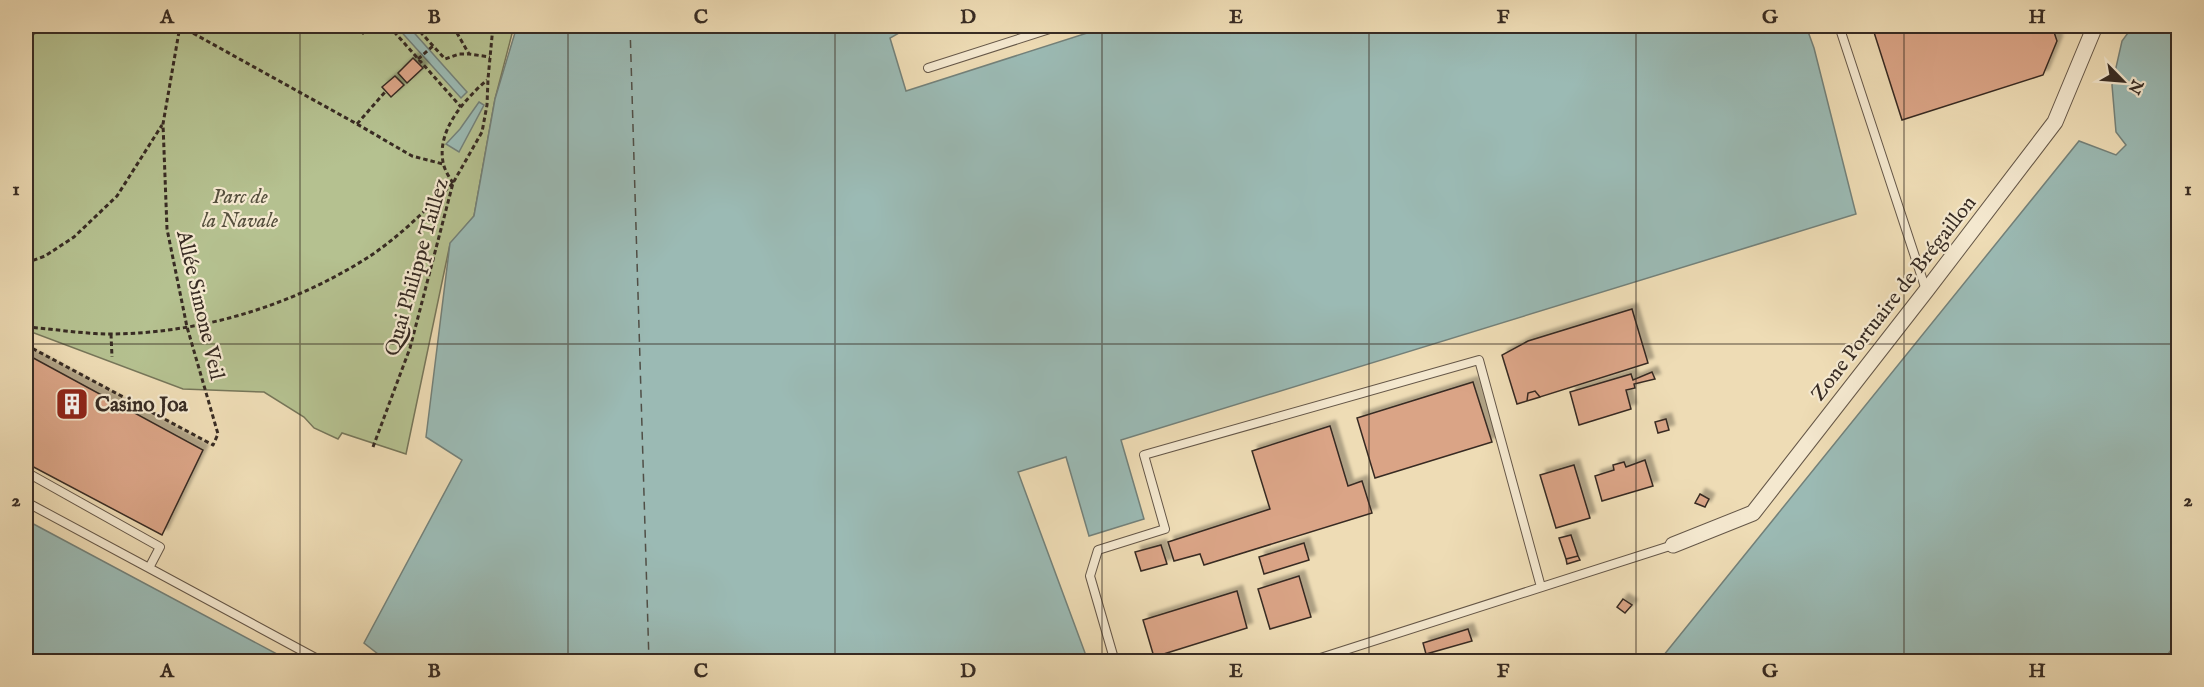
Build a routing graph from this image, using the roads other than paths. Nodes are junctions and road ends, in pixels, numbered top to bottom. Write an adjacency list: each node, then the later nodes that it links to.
1 (1059, 26): 4 (lane)
2 (1839, 26): 5 (lane)
3 (2095, 26): 5 (street, Zone Portuaire de Brégaillon)
4 (928, 68)
5 (1926, 291): 8 (street, Zone Portuaire de Brégaillon)
6 (26, 472): 9 (lane)
7 (26, 502): 9 (lane)
8 (1674, 545): 10 (lane)
9 (149, 568): 11 (lane)
10 (1541, 587): 12 (lane); 13 (lane)
11 (323, 662)
12 (1115, 662)
13 (1308, 662)

